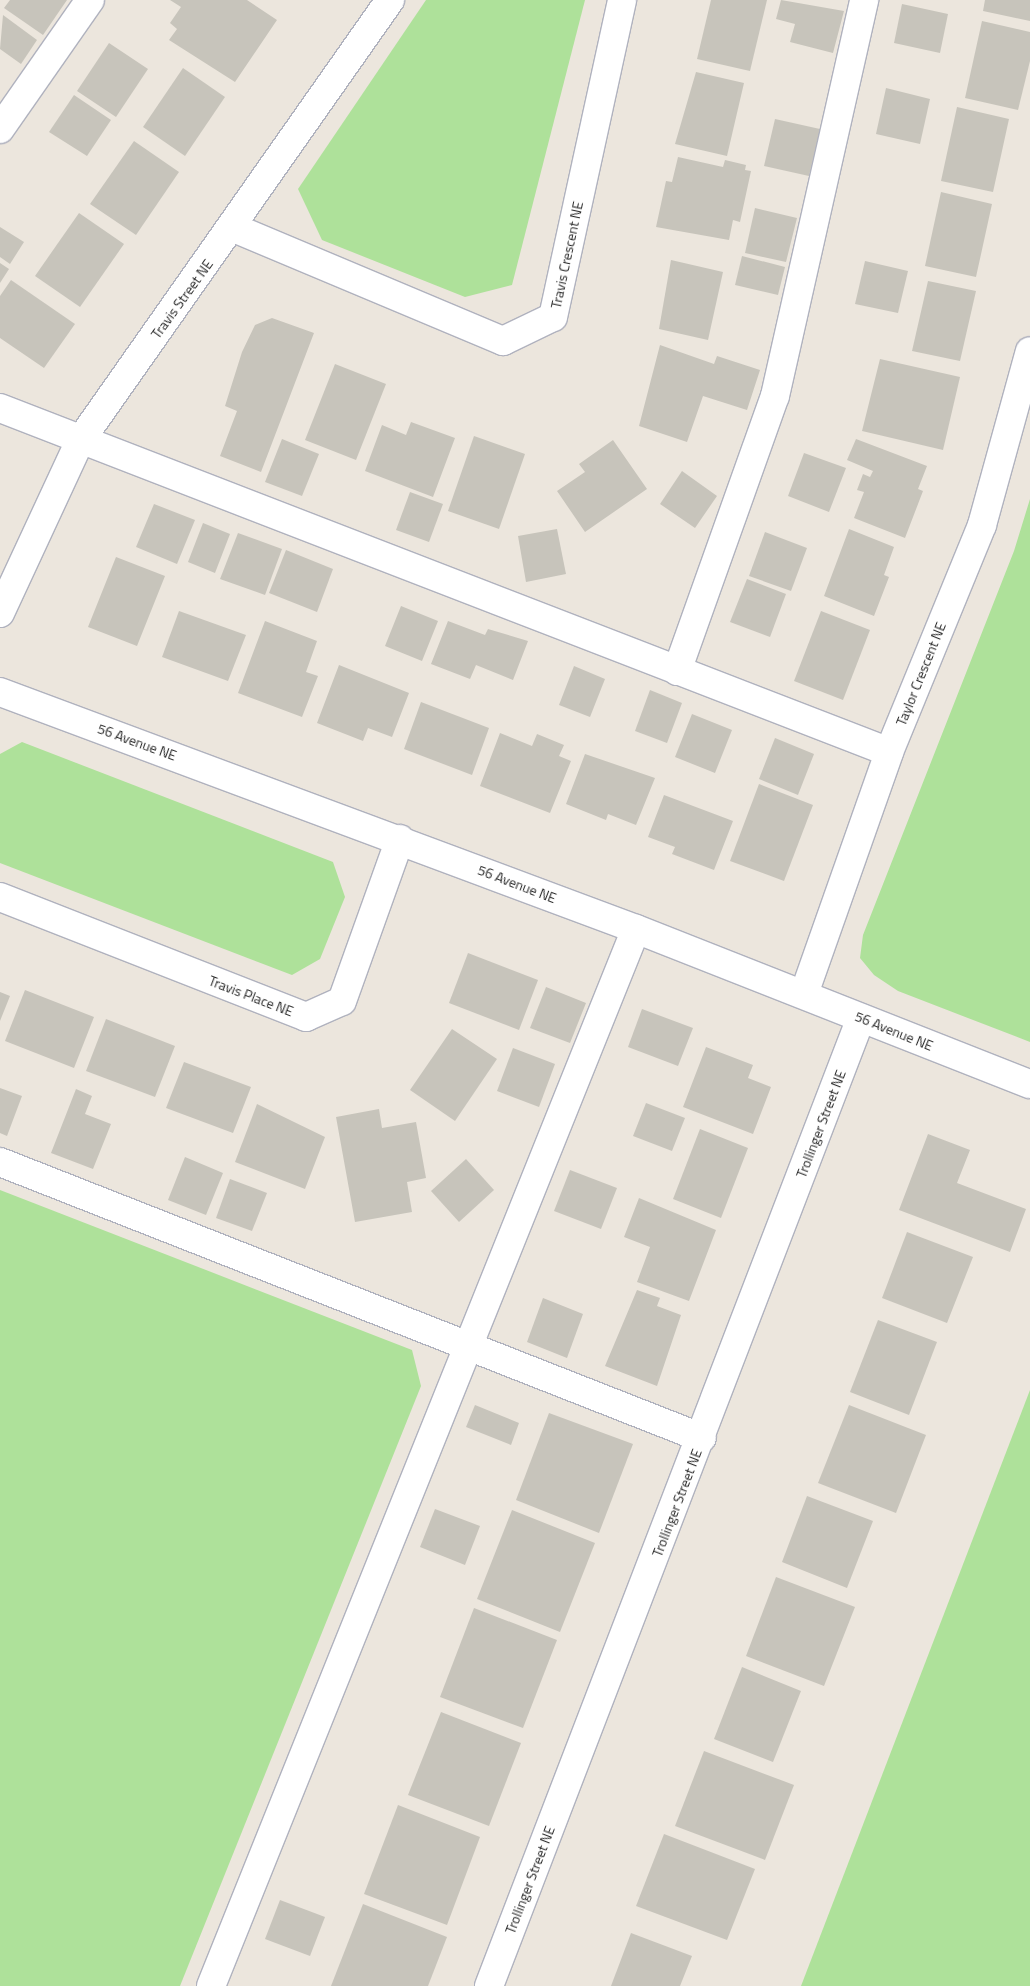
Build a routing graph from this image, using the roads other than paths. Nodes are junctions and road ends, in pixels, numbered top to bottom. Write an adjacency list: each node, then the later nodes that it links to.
1 (90, 0): 5 (street)
2 (390, 0): 6 (street, Travis Street NE)
3 (622, 0): 6 (street, Travis Crescent NE)
4 (864, 0): 11 (street)
5 (0, 129)
6 (234, 228): 9 (street, Travis Street NE)
7 (1030, 351): 13 (street, Taylor Crescent NE)
8 (0, 408): 9 (street)
9 (80, 441): 10 (street, Travis Street NE); 11 (street)
10 (0, 613)
11 (677, 670): 13 (street)
12 (0, 692): 14 (street, 56 Avenue NE)
13 (889, 752): 17 (street, Taylor Crescent NE)
14 (400, 840): 15 (street, Travis Place NE); 16 (street, 56 Avenue NE)
15 (0, 897)
16 (636, 929): 17 (street, 56 Avenue NE); 21 (street)
17 (804, 994): 18 (street, 56 Avenue NE)
18 (861, 1018): 19 (street, 56 Avenue NE); 22 (street, Trollinger Street NE)
19 (1030, 1084)
20 (0, 1162): 21 (street)
21 (470, 1346): 22 (street); 23 (street)
22 (702, 1438): 24 (street, Trollinger Street NE)
23 (212, 1986)
24 (489, 1986)

